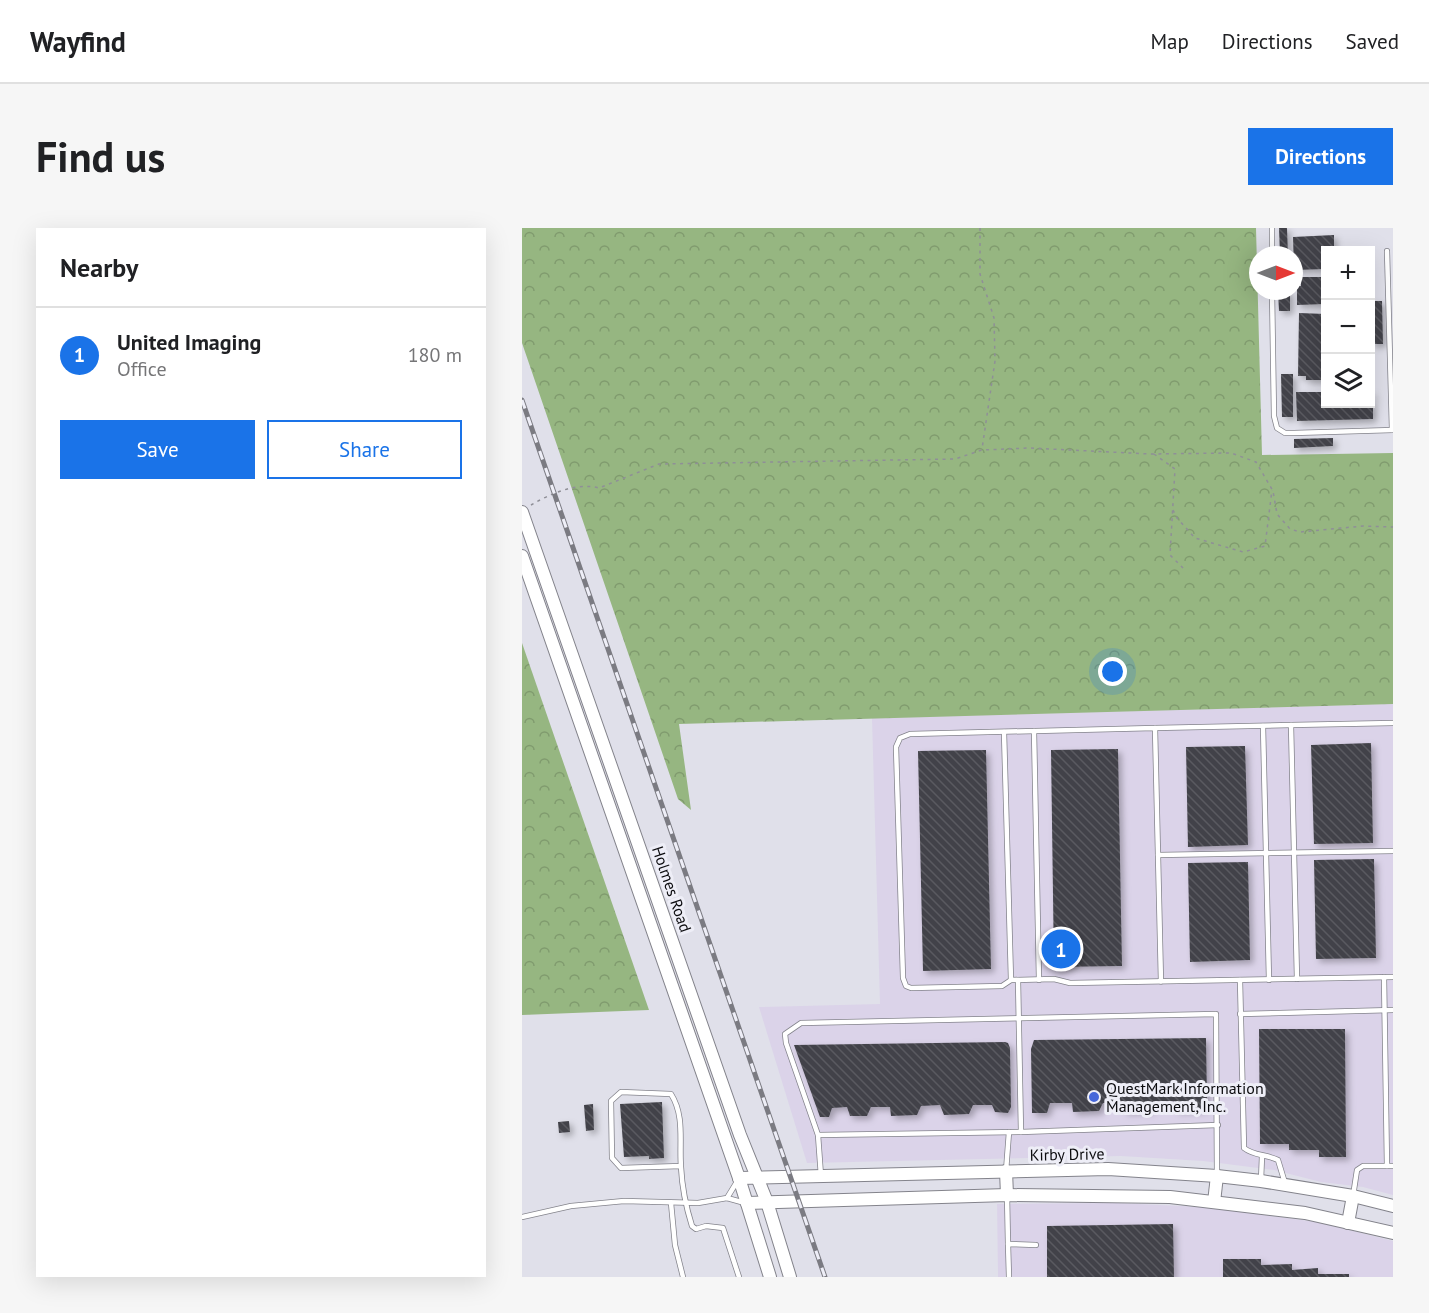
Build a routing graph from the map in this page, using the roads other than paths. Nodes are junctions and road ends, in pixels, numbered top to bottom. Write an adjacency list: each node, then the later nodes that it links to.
1 (1272, 228): 2 (lane)
2 (1272, 246)
3 (1387, 251): 5 (lane)
4 (1272, 300): 6 (lane)
5 (1391, 304): 6 (lane)
6 (1393, 430)
7 (526, 508): 41 (main road, Holmes Road)
8 (522, 556): 43 (main road, Holmes Road)
9 (1393, 723): 10 (lane)
10 (1291, 725): 11 (lane); 16 (lane)
11 (1263, 726): 12 (lane); 17 (lane)
12 (1155, 728): 13 (lane); 18 (lane)
13 (1034, 731): 14 (lane); 24 (lane)
14 (1004, 732): 22 (lane); 22 (lane)
15 (1393, 851): 16 (lane)
16 (1295, 852): 17 (lane); 21 (lane)
17 (1266, 853): 18 (lane); 26 (lane)
18 (1158, 855): 27 (lane)
19 (1384, 977): 20 (lane); 21 (lane); 28 (lane)
20 (1393, 977)
21 (1297, 979): 26 (lane)
22 (1011, 980): 23 (lane)
23 (1018, 980): 24 (lane); 31 (lane)
24 (1039, 980): 27 (lane)
25 (1240, 980): 26 (lane); 27 (lane); 30 (lane)
26 (1269, 980)
27 (1161, 982)
28 (1385, 1010): 29 (lane); 30 (lane); 38 (lane)
29 (1393, 1010)
30 (1240, 1014): 36 (lane)
31 (1018, 1019): 32 (lane); 34 (lane); 35 (lane)
32 (1218, 1125): 34 (lane); 40 (lane)
33 (1009, 1132): 34 (lane); 35 (lane); 39 (lane)
34 (1021, 1132)
35 (818, 1135): 42 (lane)
36 (1262, 1156): 44 (lane); 45 (lane)
37 (681, 1166): 37 (lane); 52 (lane)
38 (1390, 1166): 47 (lane)
39 (1006, 1171): 40 (main road, Kirby Drive); 42 (main road, Kirby Drive); 46 (main road)
40 (1217, 1176): 44 (main road, Kirby Drive); 50 (main road)
41 (758, 1177): 42 (main road, Kirby Drive); 43 (main road, Kirby Drive); 49 (main road, Holmes Road)
42 (821, 1177)
43 (739, 1178): 48 (lane); 53 (main road, Holmes Road)
44 (1261, 1181): 45 (main road, Kirby Drive)
45 (1285, 1184): 47 (main road, Kirby Drive)
46 (1007, 1195): 49 (main road); 50 (main road); 58 (lane)
47 (1353, 1196): 54 (main road, Kirby Drive); 56 (main road)
48 (727, 1198): 52 (lane); 53 (lane)
49 (767, 1202): 53 (main road); 63 (main road, Holmes Road)
50 (1214, 1202): 56 (main road)
51 (671, 1203): 52 (lane); 55 (lane); 60 (lane)
52 (685, 1203): 61 (lane)
53 (747, 1203): 62 (main road, Holmes Road)
54 (1393, 1206)
55 (522, 1217)
56 (1348, 1222): 57 (main road)
57 (1393, 1233)
58 (1008, 1244): 59 (lane); 64 (lane)
59 (1036, 1245)
60 (683, 1277)
61 (739, 1277)
62 (770, 1277)
63 (790, 1277)
64 (1009, 1277)

